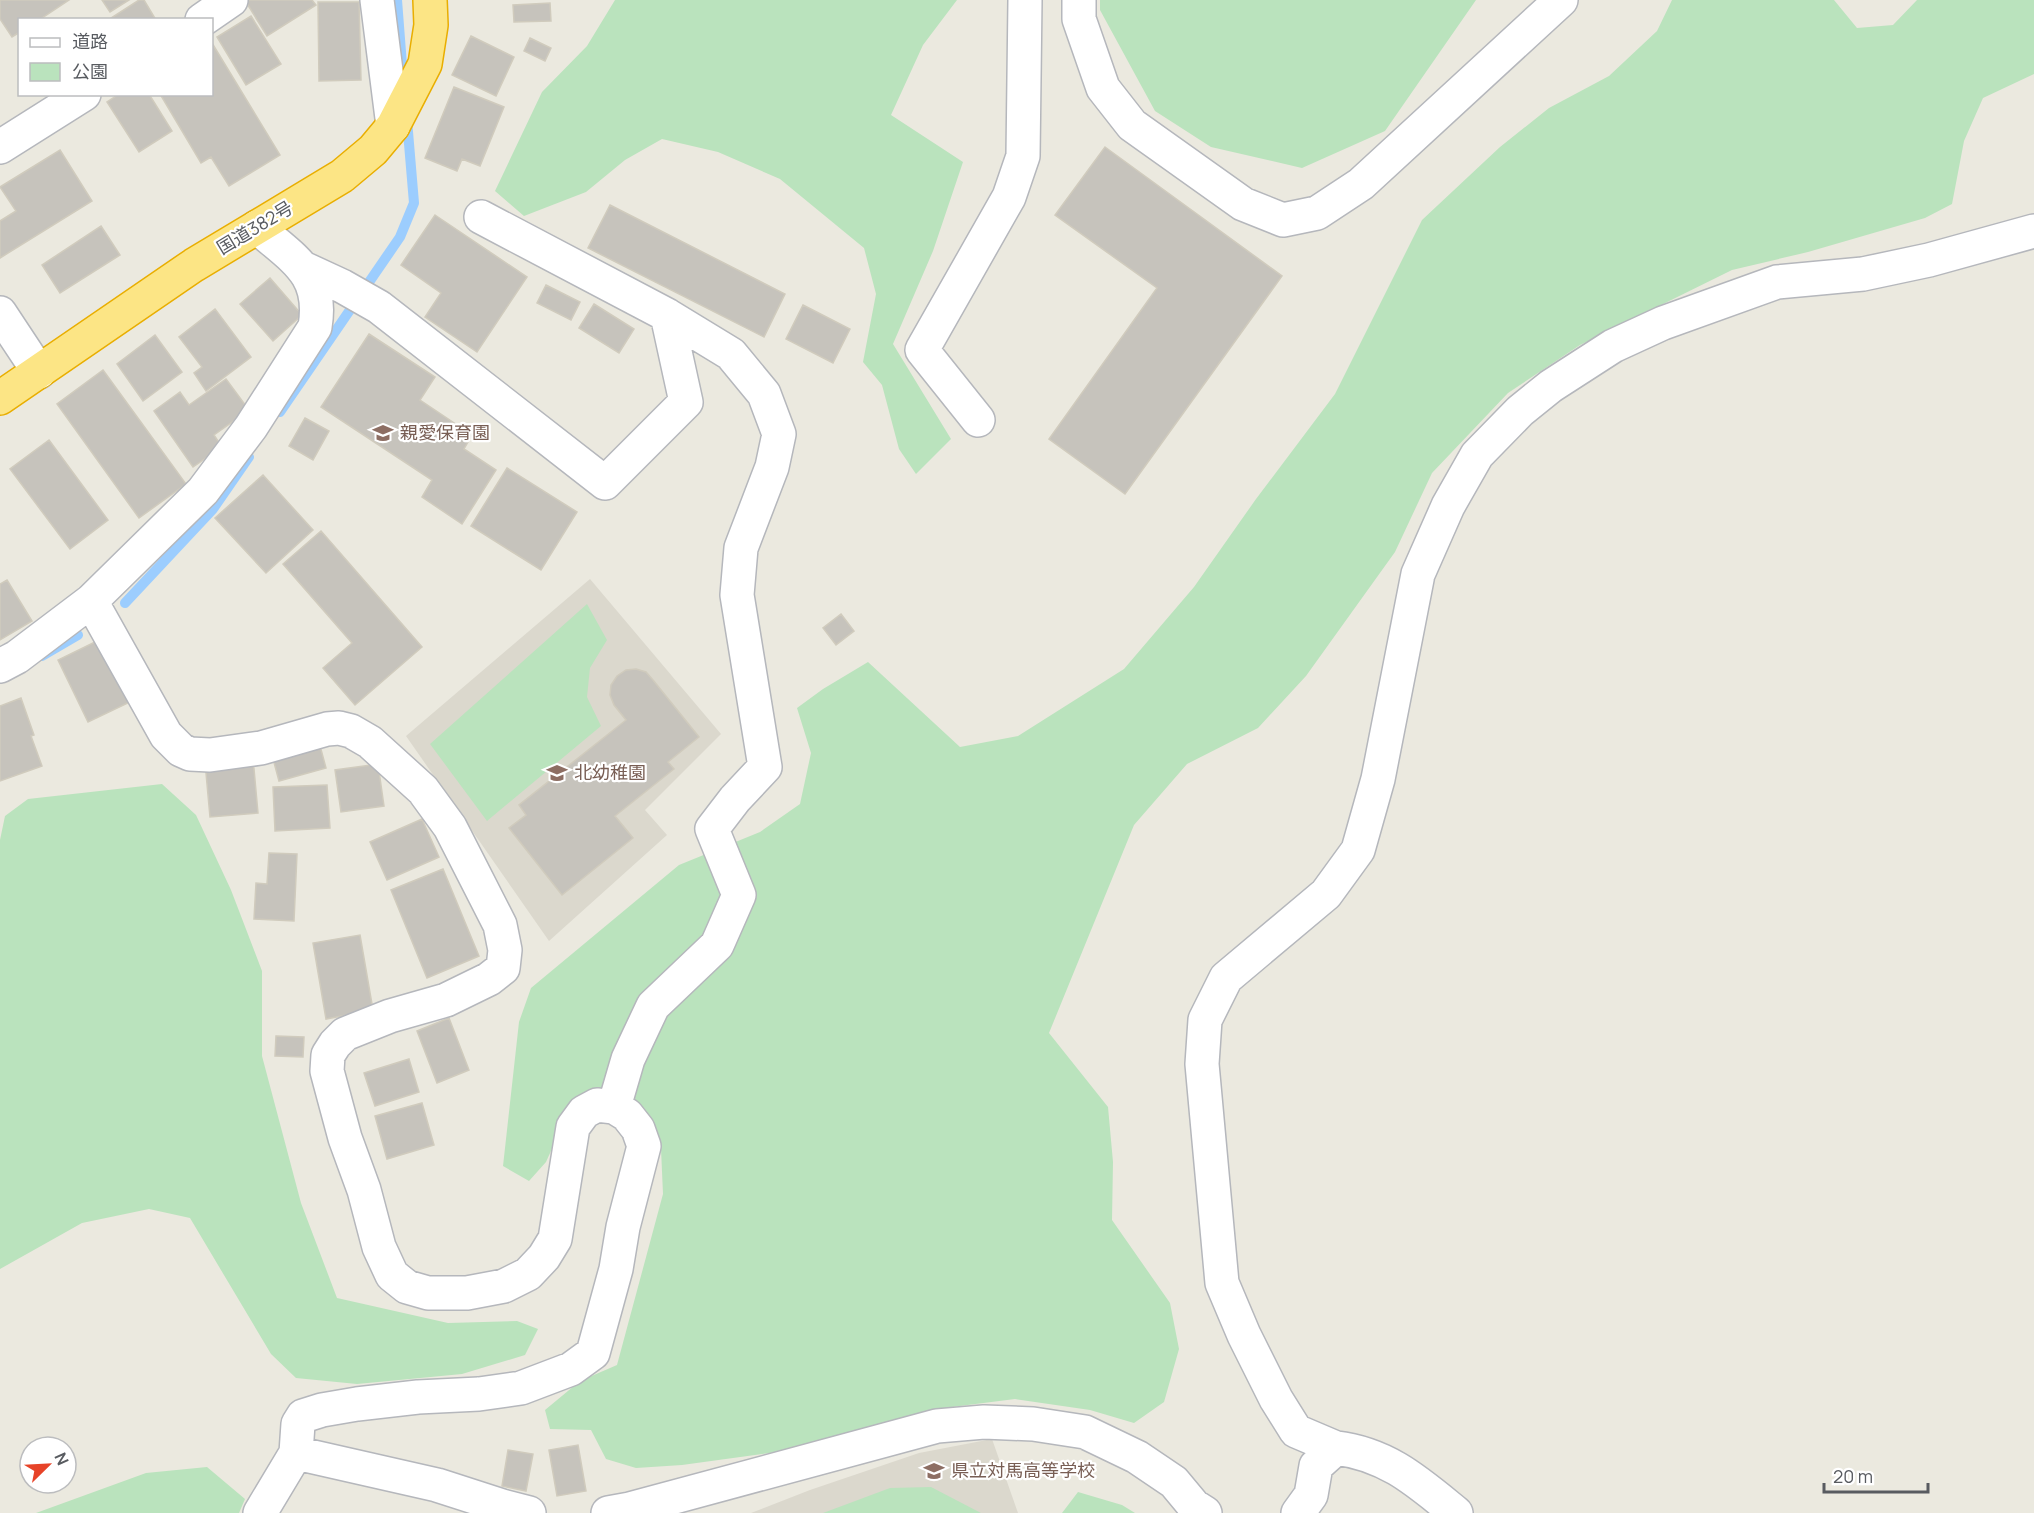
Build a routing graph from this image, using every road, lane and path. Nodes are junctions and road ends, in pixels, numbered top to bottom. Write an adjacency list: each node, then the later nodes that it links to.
1 (231, 0): 7 (street)
2 (377, 0): 9 (street)
3 (430, 0): 9 (highway, 国道382号)
4 (1025, 0): 19 (street)
5 (1079, 0): 6 (street)
6 (1561, 0)
7 (205, 18)
8 (81, 96): 10 (street)
9 (393, 126): 12 (highway, 国道382号)
10 (0, 147)
11 (481, 217): 16 (street)
12 (257, 227): 14 (street); 17 (highway, 国道382号)
13 (2034, 231): 23 (street)
14 (303, 268): 16 (street); 20 (street)
15 (0, 313): 17 (street)
16 (667, 315): 22 (street)
17 (39, 372): 18 (highway, 国道382号)
18 (0, 398)
19 (978, 420)
20 (91, 601): 21 (street); 22 (street)
21 (0, 666)
22 (614, 1107): 24 (street)
23 (1336, 1448): 29 (street); 30 (street)
24 (296, 1453): 25 (street); 26 (street)
25 (260, 1513)
26 (529, 1513)
27 (608, 1513): 28 (street)
28 (1205, 1513)
29 (1298, 1513)
30 (1456, 1513)

